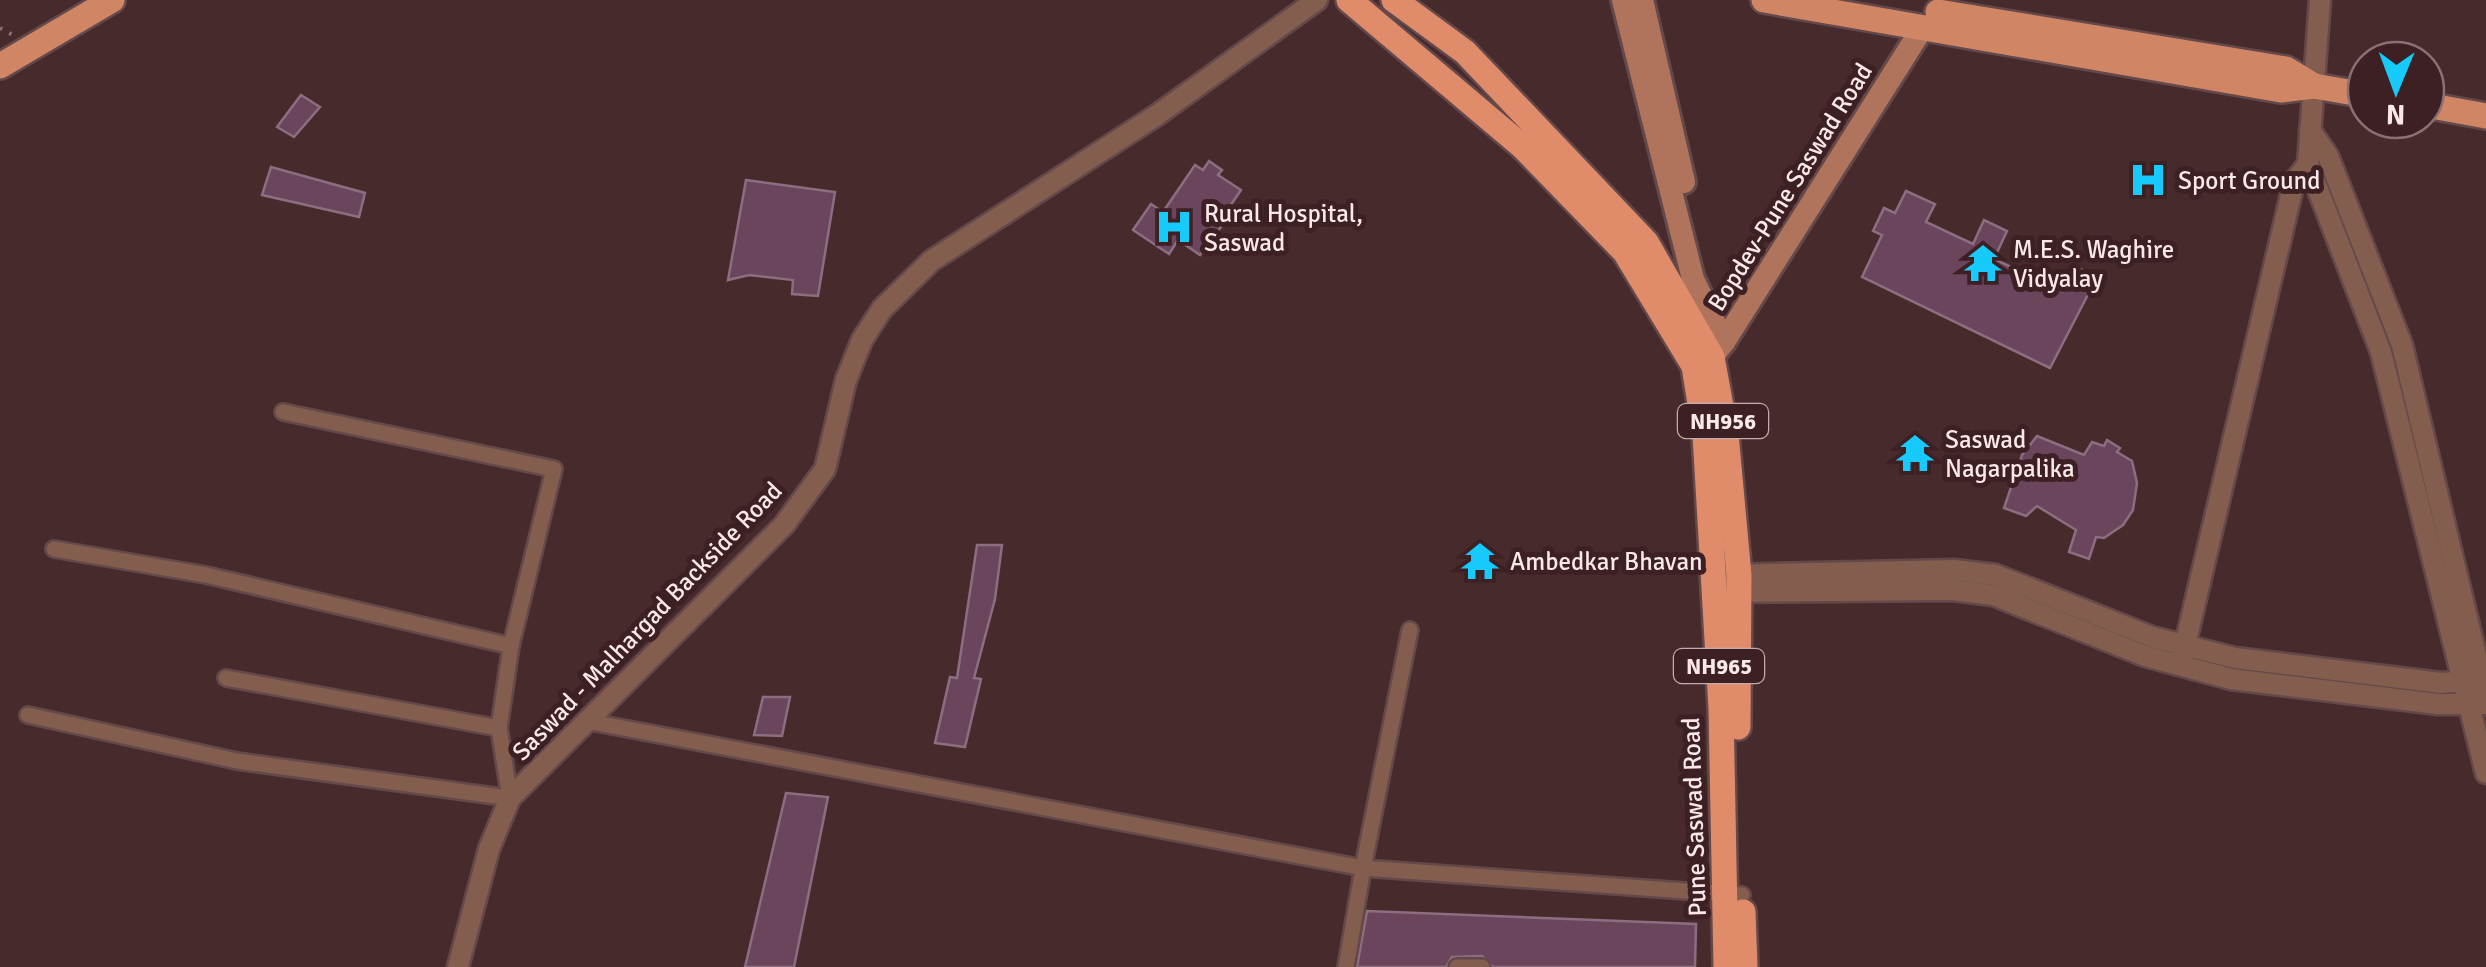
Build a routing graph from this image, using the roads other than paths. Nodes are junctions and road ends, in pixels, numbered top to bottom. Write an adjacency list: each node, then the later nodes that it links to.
1 (112, 0): 11 (main road)
2 (1317, 0): 29 (street, Saswad - Malhargad Backside Road)
3 (1349, 0): 19 (highway)
4 (1394, 0): 19 (highway)
5 (1623, 0): 18 (main road)
6 (1642, 0): 18 (main road)
7 (1764, 0): 10 (main road)
8 (1865, 0): 10 (main road)
9 (2320, 0): 12 (street)
10 (1937, 13): 12 (main road); 19 (main road, Bopdev-Pune Saswad Road)
11 (0, 66)
12 (2314, 86): 13 (main road); 16 (street)
13 (2346, 92)
14 (2446, 109): 15 (main road)
15 (2486, 116)
16 (2310, 130): 17 (street); 27 (street)
17 (2308, 164): 25 (street); 27 (street)
18 (1686, 219): 19 (main road)
19 (1710, 355): 22 (highway)
20 (283, 412): 24 (street)
21 (54, 549): 24 (street)
22 (1727, 584): 25 (street); 34 (highway)
23 (1410, 630): 33 (street)
24 (511, 646): 30 (street)
25 (2182, 655): 27 (street)
26 (226, 678): 30 (street)
27 (2474, 698): 31 (street)
28 (28, 714): 32 (street)
29 (586, 721): 32 (street, Saswad - Malhargad Backside Road); 33 (street)
30 (499, 728): 32 (street)
31 (2486, 773)
32 (510, 798): 35 (street, Saswad - Malhargad Backside Road)
33 (1363, 868): 34 (street); 36 (street)
34 (1734, 896): 39 (highway, Pune Saswad Road); 40 (highway)
35 (458, 967)
36 (1346, 967)
37 (1457, 967): 38 (street)
38 (1482, 967)
39 (1726, 967)
40 (1745, 967)

